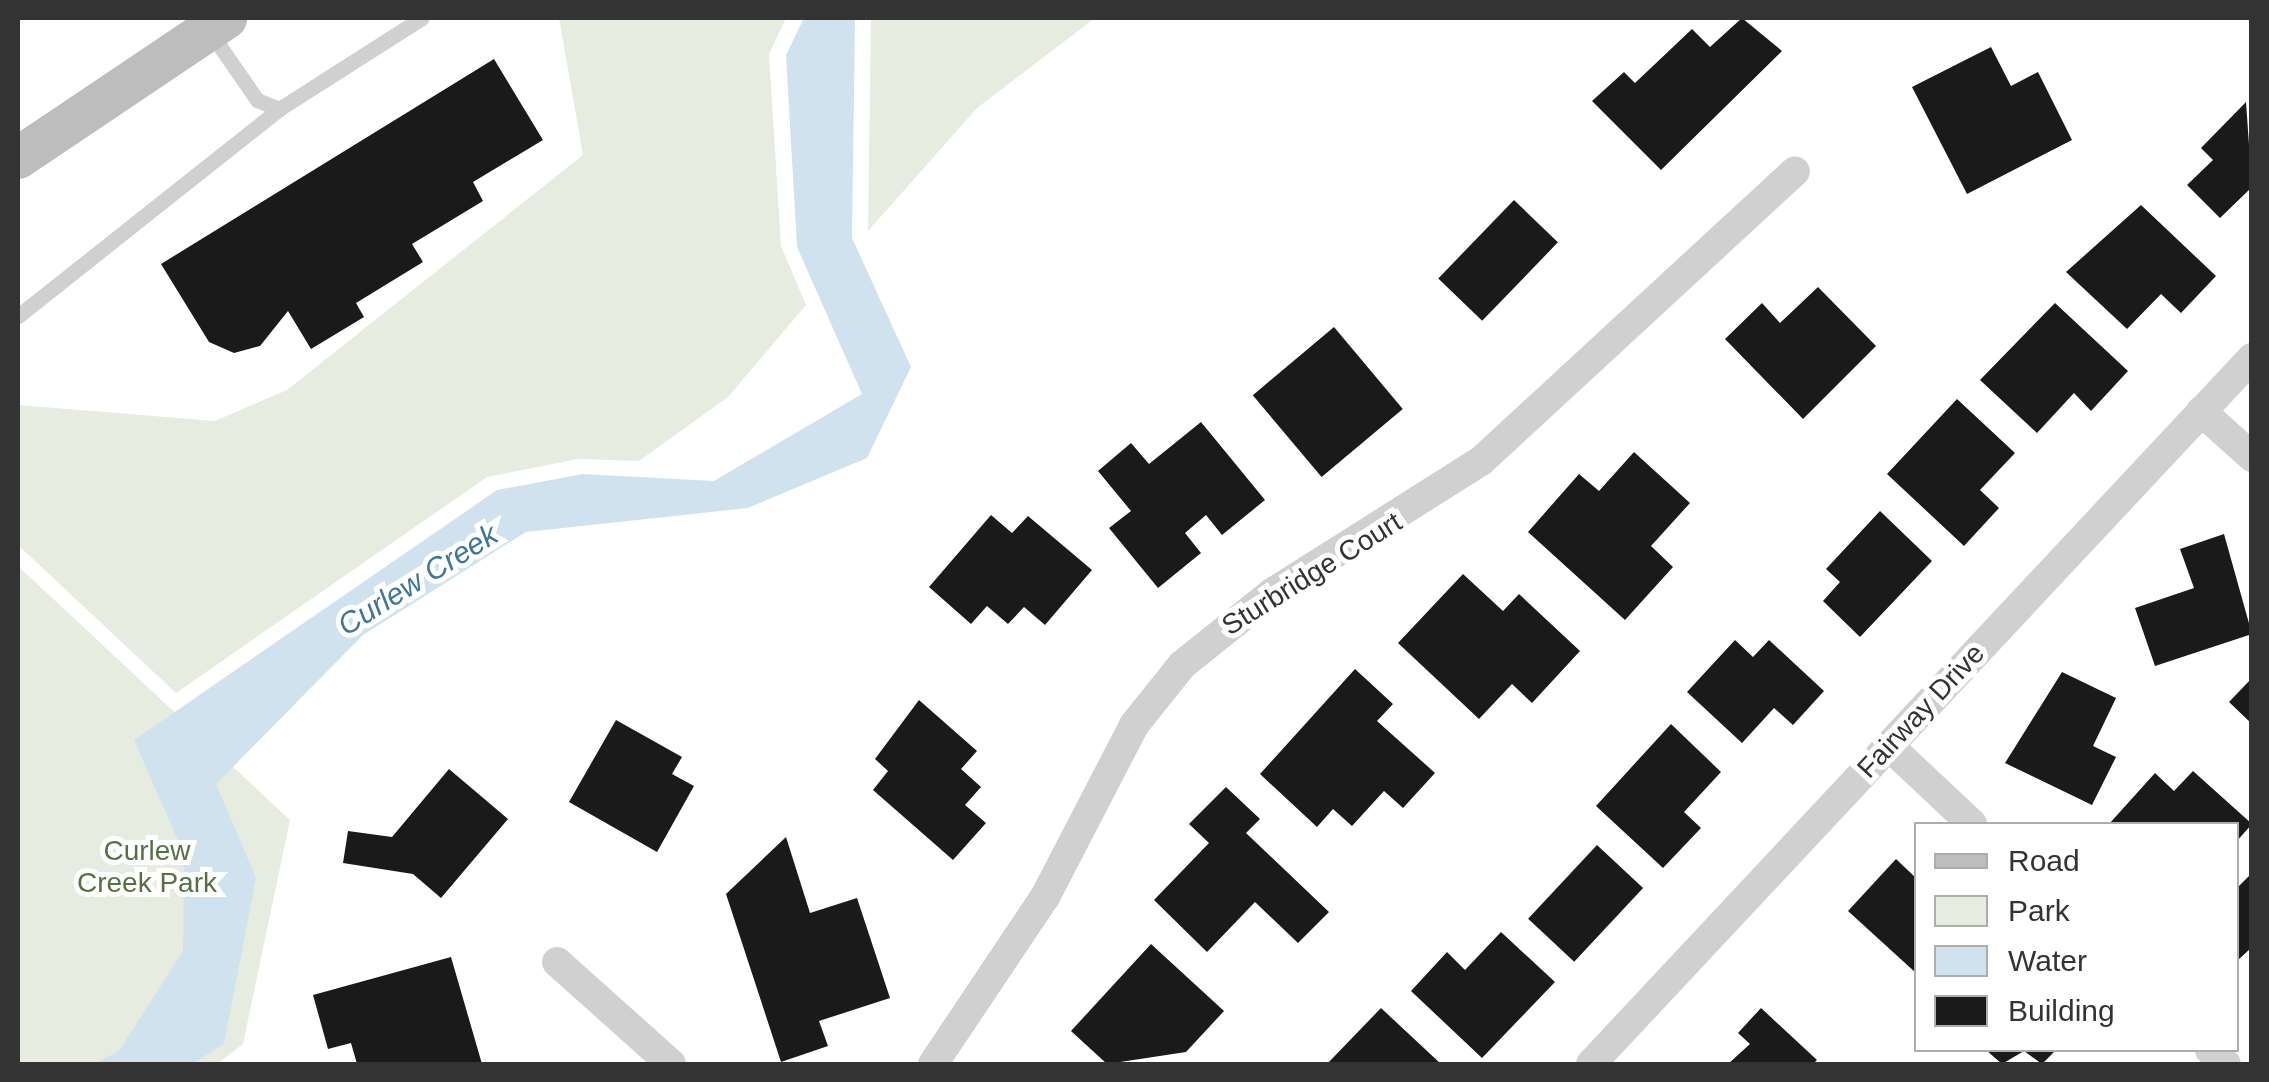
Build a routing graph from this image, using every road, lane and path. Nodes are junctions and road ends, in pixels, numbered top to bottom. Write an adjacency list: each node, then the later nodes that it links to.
1 (422, 18): 3 (lane)
2 (217, 23): 3 (lane); 4 (main road)
3 (279, 109): 6 (lane)
4 (18, 158)
5 (1795, 171): 14 (street, Sturbridge Court)
6 (18, 316)
7 (2252, 358): 8 (street, Fairway Drive)
8 (2201, 411): 9 (street); 10 (street, Fairway Drive)
9 (2252, 457)
10 (1889, 746): 11 (street); 15 (street, Fairway Drive)
11 (1970, 822)
12 (557, 962): 13 (street)
13 (671, 1064)
14 (933, 1064)
15 (1592, 1064)

